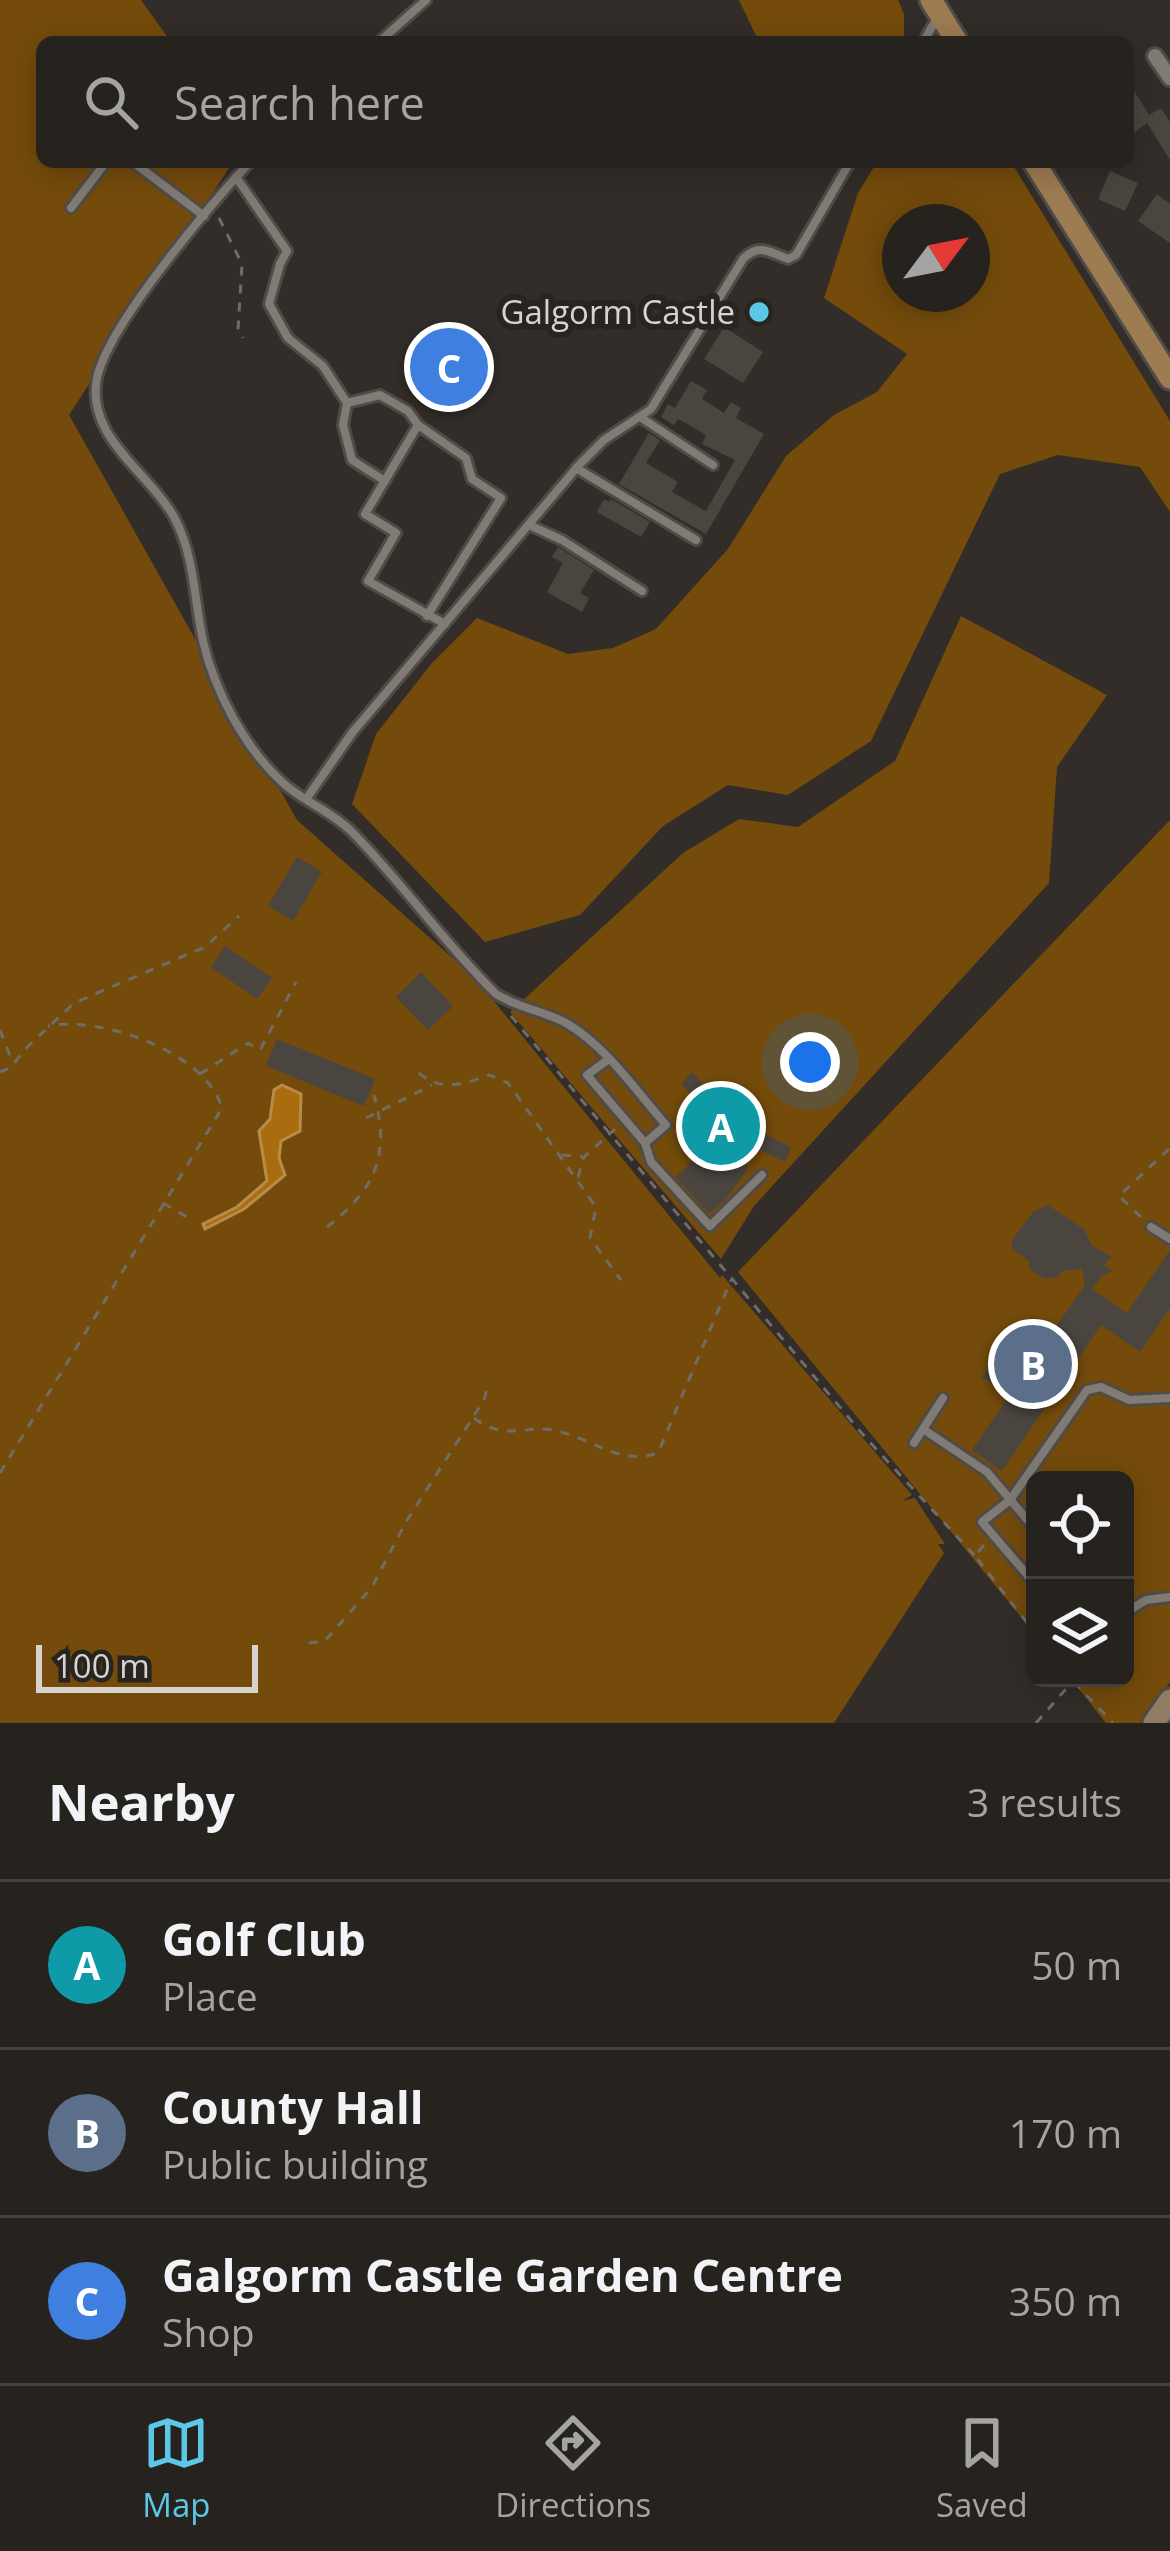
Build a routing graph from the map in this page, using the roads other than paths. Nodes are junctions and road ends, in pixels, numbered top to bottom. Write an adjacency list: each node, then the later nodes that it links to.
1 (426, 0): 3 (lane)
2 (936, 7): 4 (lane); 5 (main road)
3 (386, 36)
4 (925, 36)
5 (954, 36)
6 (1155, 56): 7 (street)
7 (1170, 78)
8 (101, 168): 14 (lane)
9 (141, 168): 15 (lane)
10 (244, 168): 13 (lane)
11 (847, 168): 18 (lane)
12 (1038, 168): 16 (main road)
13 (236, 177): 15 (lane); 17 (lane)
14 (71, 208)
15 (204, 216): 28 (lane)
16 (1170, 378)
17 (346, 403): 19 (lane); 22 (lane)
18 (640, 417): 20 (lane); 21 (lane)
19 (418, 425): 22 (lane); 26 (lane)
20 (713, 466)
21 (576, 468): 23 (lane); 24 (lane)
22 (385, 481): 26 (lane)
23 (529, 525): 25 (lane); 27 (lane)
24 (696, 540)
25 (642, 591)
26 (427, 616): 27 (lane)
27 (445, 624): 28 (lane)
28 (307, 798): 29 (lane)
29 (609, 1059): 30 (lane); 30 (lane)
30 (645, 1143): 31 (lane)
31 (762, 1174)
32 (1151, 1227): 33 (lane)
33 (1170, 1239)
34 (943, 1398): 36 (lane)
35 (1170, 1398): 38 (lane)
36 (923, 1429): 37 (lane); 38 (lane)
37 (914, 1443)
38 (1010, 1500): 39 (lane); 40 (lane)
39 (1026, 1518)
40 (1031, 1579)
41 (1170, 1597): 42 (lane)
42 (1134, 1607)
43 (1170, 1700): 44 (street)
44 (1154, 1723)

